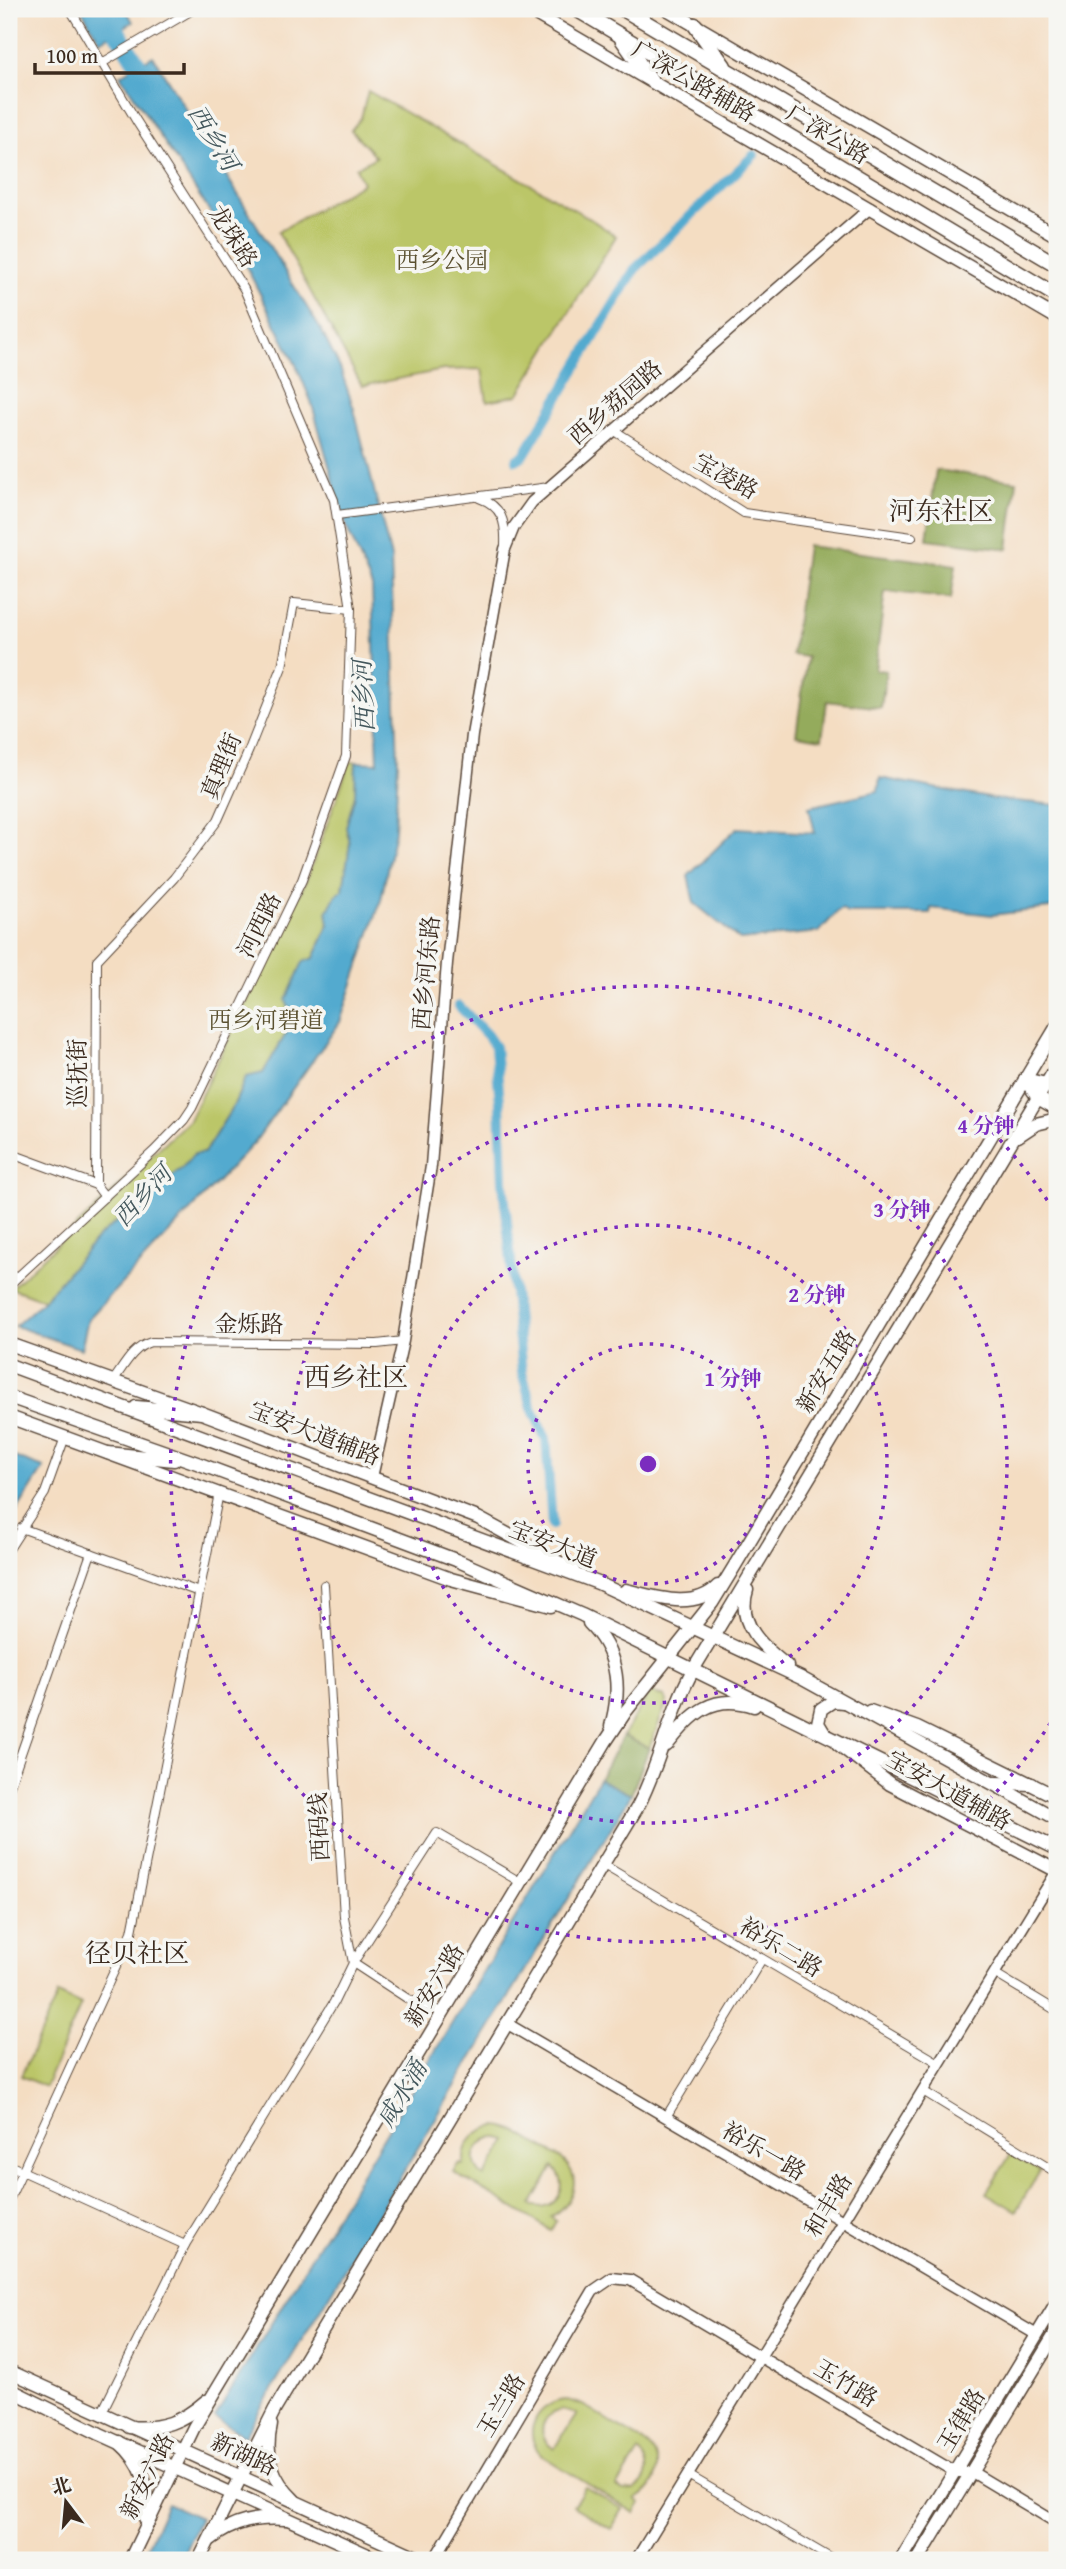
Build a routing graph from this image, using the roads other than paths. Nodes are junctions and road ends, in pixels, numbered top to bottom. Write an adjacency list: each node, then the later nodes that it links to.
1 (70, 9): 9 (street, 龙珠路)
2 (194, 9): 9 (street)
3 (527, 9): 11 (main road, 广深公路辅路)
4 (576, 9): 8 (highway, 广深公路)
5 (623, 9): 10 (highway, 广深公路)
6 (667, 9): 7 (main road)
7 (695, 25): 10 (highway); 13 (main road)
8 (619, 35): 11 (highway); 15 (highway, 广深公路)
9 (106, 60): 20 (street, 龙珠路)
10 (726, 70): 14 (highway, 广深公路)
11 (650, 79): 12 (main road, 广深公路辅路)
12 (870, 208): 16 (main road, 广深公路辅路); 17 (street, 西乡荔园路)
13 (1057, 236)
14 (1057, 265)
15 (1057, 296)
16 (1057, 318)
17 (615, 430): 18 (street, 西乡荔园路); 22 (street, 宝凌路)
18 (550, 487): 19 (street); 23 (street, 西乡河东路)
19 (476, 496): 21 (street); 23 (street)
20 (334, 500): 21 (street, 河西路)
21 (337, 514): 24 (street, 河西路)
22 (912, 537)
23 (505, 549): 38 (street, 西乡河东路)
24 (351, 609): 25 (street, 真理街); 36 (street, 河西路)
25 (97, 960): 35 (street, 巡抚街)
26 (1057, 1026): 28 (main road, 新安五路)
27 (1057, 1066): 29 (main road, 新安五路)
28 (1025, 1079): 29 (main road); 30 (main road); 54 (main road, 新安五路)
29 (1051, 1088): 30 (main road, 新安五路)
30 (1038, 1098): 31 (main road); 33 (main road, 新安五路)
31 (1057, 1109)
32 (1057, 1119): 33 (main road)
33 (1010, 1143): 55 (main road, 新安五路)
34 (9, 1153): 35 (street)
35 (96, 1185): 36 (street)
36 (106, 1197): 37 (street, 河西路)
37 (9, 1284)
38 (403, 1341): 41 (street, 金烁路); 49 (street, 西乡河东路)
39 (11, 1345): 41 (main road, 宝安大道辅路)
40 (9, 1365): 43 (main road, 宝安大道)
41 (113, 1381): 44 (main road, 宝安大道辅路)
42 (9, 1397): 48 (main road)
43 (118, 1405): 44 (main road); 56 (main road, 宝安大道)
44 (202, 1413): 49 (main road, 宝安大道辅路)
45 (9, 1417): 46 (main road)
46 (62, 1436): 47 (main road); 51 (street)
47 (108, 1453): 48 (main road); 50 (main road)
48 (197, 1463): 59 (main road)
49 (372, 1477): 56 (main road, 宝安大道辅路)
50 (219, 1493): 58 (street); 59 (main road)
51 (21, 1528): 52 (street); 53 (street)
52 (9, 1549)
53 (91, 1553): 58 (street); 72 (street)
54 (734, 1567): 56 (main road); 60 (main road, 新安五路)
55 (753, 1573): 61 (main road, 新安五路); 64 (main road)
56 (598, 1583): 60 (main road, 宝安大道)
57 (324, 1585): 80 (street, 西码线)
58 (199, 1592): 89 (street)
59 (582, 1615): 62 (main road); 68 (main road)
60 (692, 1628): 61 (main road, 宝安大道); 62 (main road, 新安六路)
61 (713, 1638): 63 (main road); 64 (main road, 宝安大道)
62 (669, 1658): 63 (main road); 68 (main road, 新安六路)
63 (693, 1670): 66 (main road); 69 (main road)
64 (801, 1678): 65 (main road, 宝安大道)
65 (846, 1703): 67 (main road); 70 (main road, 宝安大道); 71 (main road, 宝安大道辅路)
66 (788, 1716): 67 (main road); 69 (main road)
67 (827, 1735): 75 (main road); 77 (main road, 宝安大道辅路)
68 (606, 1741): 78 (main road, 新安六路)
69 (663, 1750): 76 (main road)
70 (990, 1783): 71 (main road); 74 (main road, 宝安大道)
71 (1032, 1784): 73 (main road, 宝安大道辅路)
72 (9, 1788)
73 (1057, 1797)
74 (1057, 1819)
75 (1057, 1849)
76 (602, 1864): 79 (street, 裕乐二路); 84 (main road)
77 (1057, 1871): 81 (street, 和丰路)
78 (520, 1882): 80 (street); 83 (main road, 新安六路)
79 (762, 1959): 85 (street, 裕乐二路); 87 (street)
80 (353, 1963): 83 (street); 93 (street)
81 (994, 1973): 82 (street); 85 (street, 和丰路)
82 (1057, 2011)
83 (442, 2012): 102 (main road, 新安六路)
84 (506, 2023): 87 (street, 裕乐一路); 103 (main road)
85 (939, 2063): 86 (street, 和丰路)
86 (923, 2091): 90 (street); 92 (street, 和丰路)
87 (666, 2118): 92 (street, 裕乐一路)
88 (9, 2165): 89 (street)
89 (23, 2171): 91 (street); 93 (street)
90 (1057, 2173)
91 (9, 2200)
92 (843, 2221): 97 (street, 裕乐一路); 99 (street, 和丰路)
93 (185, 2245): 104 (street)
94 (612, 2278): 99 (street, 玉竹路); 123 (street, 玉兰路)
95 (1057, 2302): 97 (main road, 玉律路)
96 (1057, 2331): 98 (main road, 玉律路)
97 (1037, 2336): 109 (main road, 玉律路)
98 (1054, 2345): 110 (main road, 玉律路)
99 (760, 2357): 109 (street, 玉竹路); 112 (street, 和丰路)
100 (9, 2371): 104 (main road, 新湖路)
101 (9, 2389): 106 (main road, 新湖路)
102 (214, 2394): 105 (main road); 107 (main road, 新安六路)
103 (275, 2409): 111 (main road); 114 (main road)
104 (102, 2414): 105 (main road, 新湖路)
105 (129, 2427): 107 (main road, 新湖路)
106 (119, 2442): 108 (main road, 新湖路); 117 (main road)
107 (182, 2449): 108 (main road, 新安六路); 111 (main road, 新湖路)
108 (173, 2467): 113 (main road, 新湖路); 117 (main road, 新安六路)
109 (955, 2472): 110 (street); 126 (main road, 玉律路)
110 (972, 2472): 116 (street); 127 (main road, 玉律路)
111 (240, 2475): 113 (main road); 114 (main road, 新湖路)
112 (688, 2475): 124 (street, 和丰路); 125 (street)
113 (231, 2494): 115 (main road, 新湖路); 118 (main road)
114 (294, 2500): 122 (main road, 新湖路)
115 (285, 2519): 118 (main road); 121 (main road, 新湖路)
116 (1057, 2523)
117 (141, 2536): 119 (main road, 新安六路)
118 (208, 2541): 120 (main road)
119 (130, 2560)
120 (199, 2560)
121 (379, 2560)
122 (423, 2560)
123 (434, 2560)
124 (636, 2560)
125 (834, 2560)
126 (901, 2560)
127 (918, 2560)

